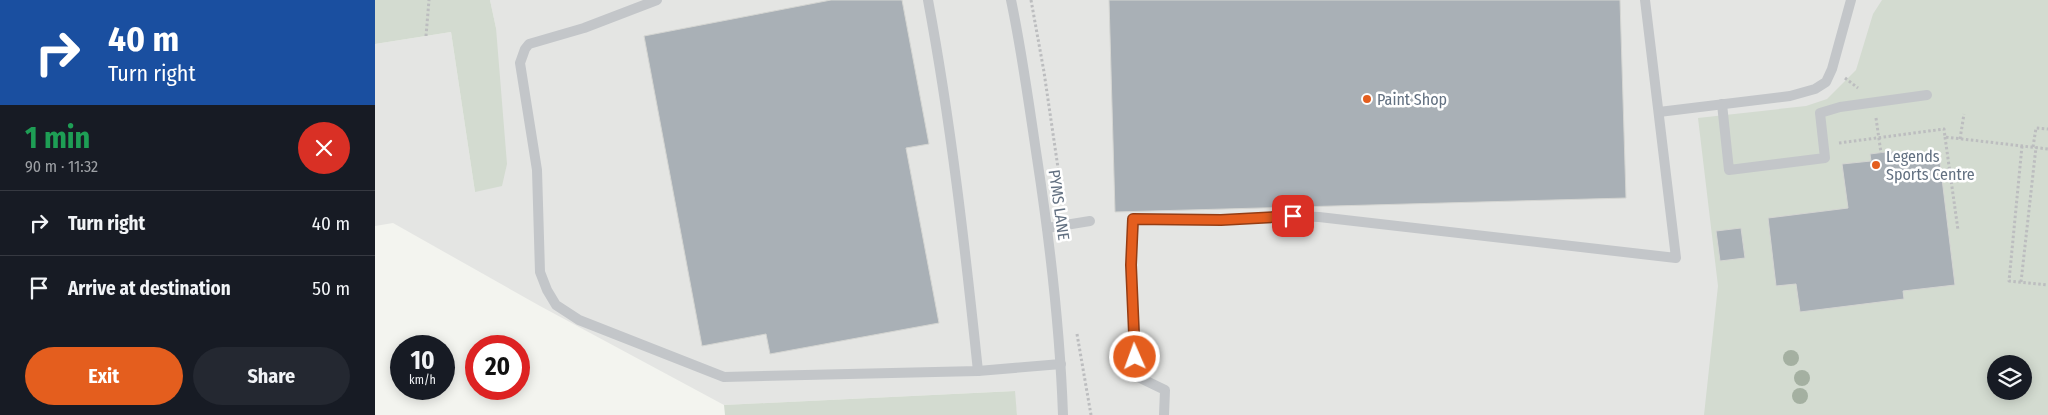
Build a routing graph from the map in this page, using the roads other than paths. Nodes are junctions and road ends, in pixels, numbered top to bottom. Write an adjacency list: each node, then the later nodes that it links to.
1 (657, 0): 12 (lane)
2 (928, 0): 12 (lane)
3 (1011, 0): 10 (lane, PYMS LANE)
4 (1645, 0): 8 (lane)
5 (1851, 0): 7 (lane)
6 (1927, 95): 7 (lane)
7 (1722, 104): 8 (lane)
8 (1659, 112): 14 (lane)
9 (1090, 221): 10 (lane)
10 (1047, 228): 11 (lane, PYMS LANE)
11 (1061, 364): 12 (lane); 13 (lane, PYMS LANE)
12 (978, 371)
13 (1063, 415)
14 (1164, 415)

